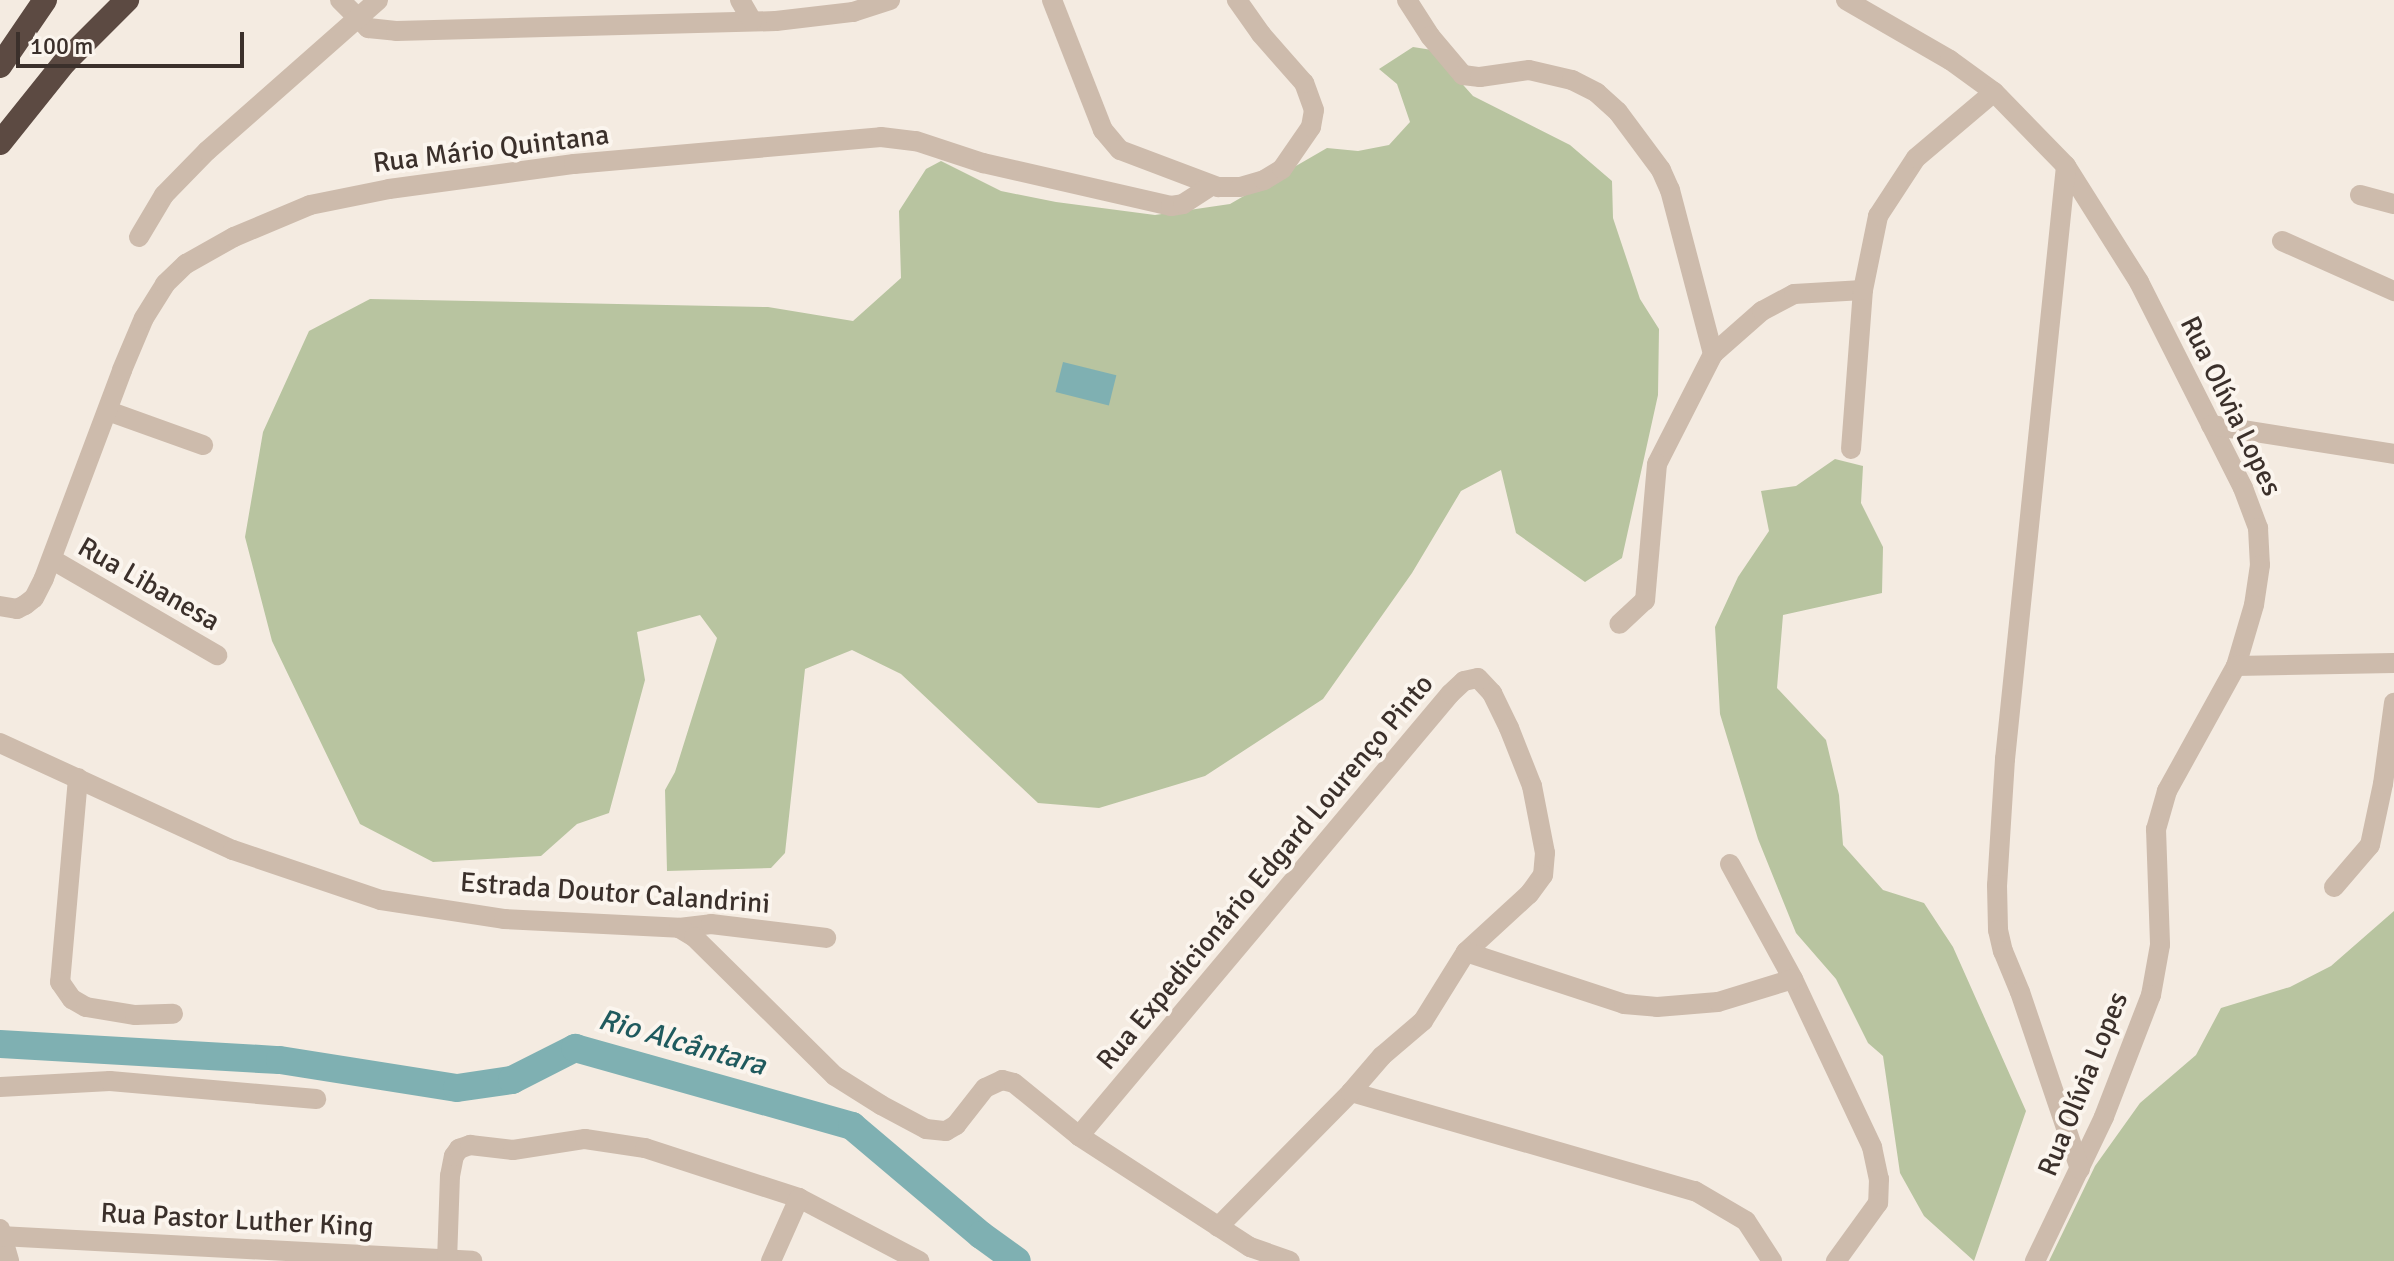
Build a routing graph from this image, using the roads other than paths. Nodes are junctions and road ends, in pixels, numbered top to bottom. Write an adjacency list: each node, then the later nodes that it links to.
1 (45, 0): 13 (highway)
2 (127, 0): 15 (highway)
3 (340, 0): 11 (street)
4 (378, 0): 11 (street)
5 (740, 0): 12 (street)
6 (890, 0): 12 (street)
7 (1052, 0): 17 (street)
8 (1237, 0): 17 (street)
9 (1407, 0): 24 (street)
10 (1846, 0): 14 (street, Rua Olívia Lopes)
11 (355, 18): 12 (street); 20 (street)
12 (752, 21)
13 (0, 66)
14 (1994, 92): 16 (street, Rua Olívia Lopes); 22 (street)
15 (0, 143)
16 (2066, 166): 26 (street, Rua Olívia Lopes); 51 (street)
17 (1211, 186): 25 (street, Rua Mário Quintana)
18 (2360, 195): 19 (street)
19 (2394, 204)
20 (139, 237)
21 (2282, 241): 23 (street)
22 (1863, 290): 24 (street); 28 (street)
23 (2394, 291)
24 (1713, 354): 32 (street)
25 (108, 411): 27 (street); 30 (street, Rua Mário Quintana)
26 (2211, 425): 29 (street); 35 (street, Rua Olívia Lopes)
27 (203, 445)
28 (1851, 449)
29 (2394, 454)
30 (53, 560): 31 (street, Rua Mário Quintana); 33 (street, Rua Libanesa)
31 (0, 606)
32 (1619, 624)
33 (217, 655)
34 (2394, 663): 35 (street)
35 (2236, 666): 51 (street, Rua Olívia Lopes)
36 (2394, 703): 39 (street)
37 (0, 743): 38 (street, Estrada Doutor Calandrini)
38 (78, 778): 42 (street, Estrada Doutor Calandrini); 46 (street)
39 (2389, 785): 41 (street)
40 (1730, 864): 45 (street)
41 (2334, 887)
42 (679, 928): 43 (street, Estrada Doutor Calandrini); 50 (street)
43 (826, 938)
44 (1466, 952): 45 (street); 48 (street); 50 (street, Rua Expedicionário Edgard Lourenço Pinto)
45 (1793, 979): 62 (street)
46 (173, 1014)
47 (0, 1087): 49 (street)
48 (1351, 1092): 53 (street); 61 (street)
49 (316, 1099)
50 (1079, 1136): 53 (street)
51 (2080, 1169): 63 (street, Rua Olívia Lopes)
52 (799, 1198): 55 (street); 58 (street); 59 (street)
53 (1218, 1227): 60 (street)
54 (1, 1234): 55 (street, Rua Pastor Luther King); 56 (street)
55 (447, 1260): 57 (street, Rua Pastor Luther King)
56 (9, 1261)
57 (472, 1261)
58 (771, 1261)
59 (919, 1261)
60 (1290, 1261)
61 (1772, 1261)
62 (1836, 1261)
63 (2035, 1261)

